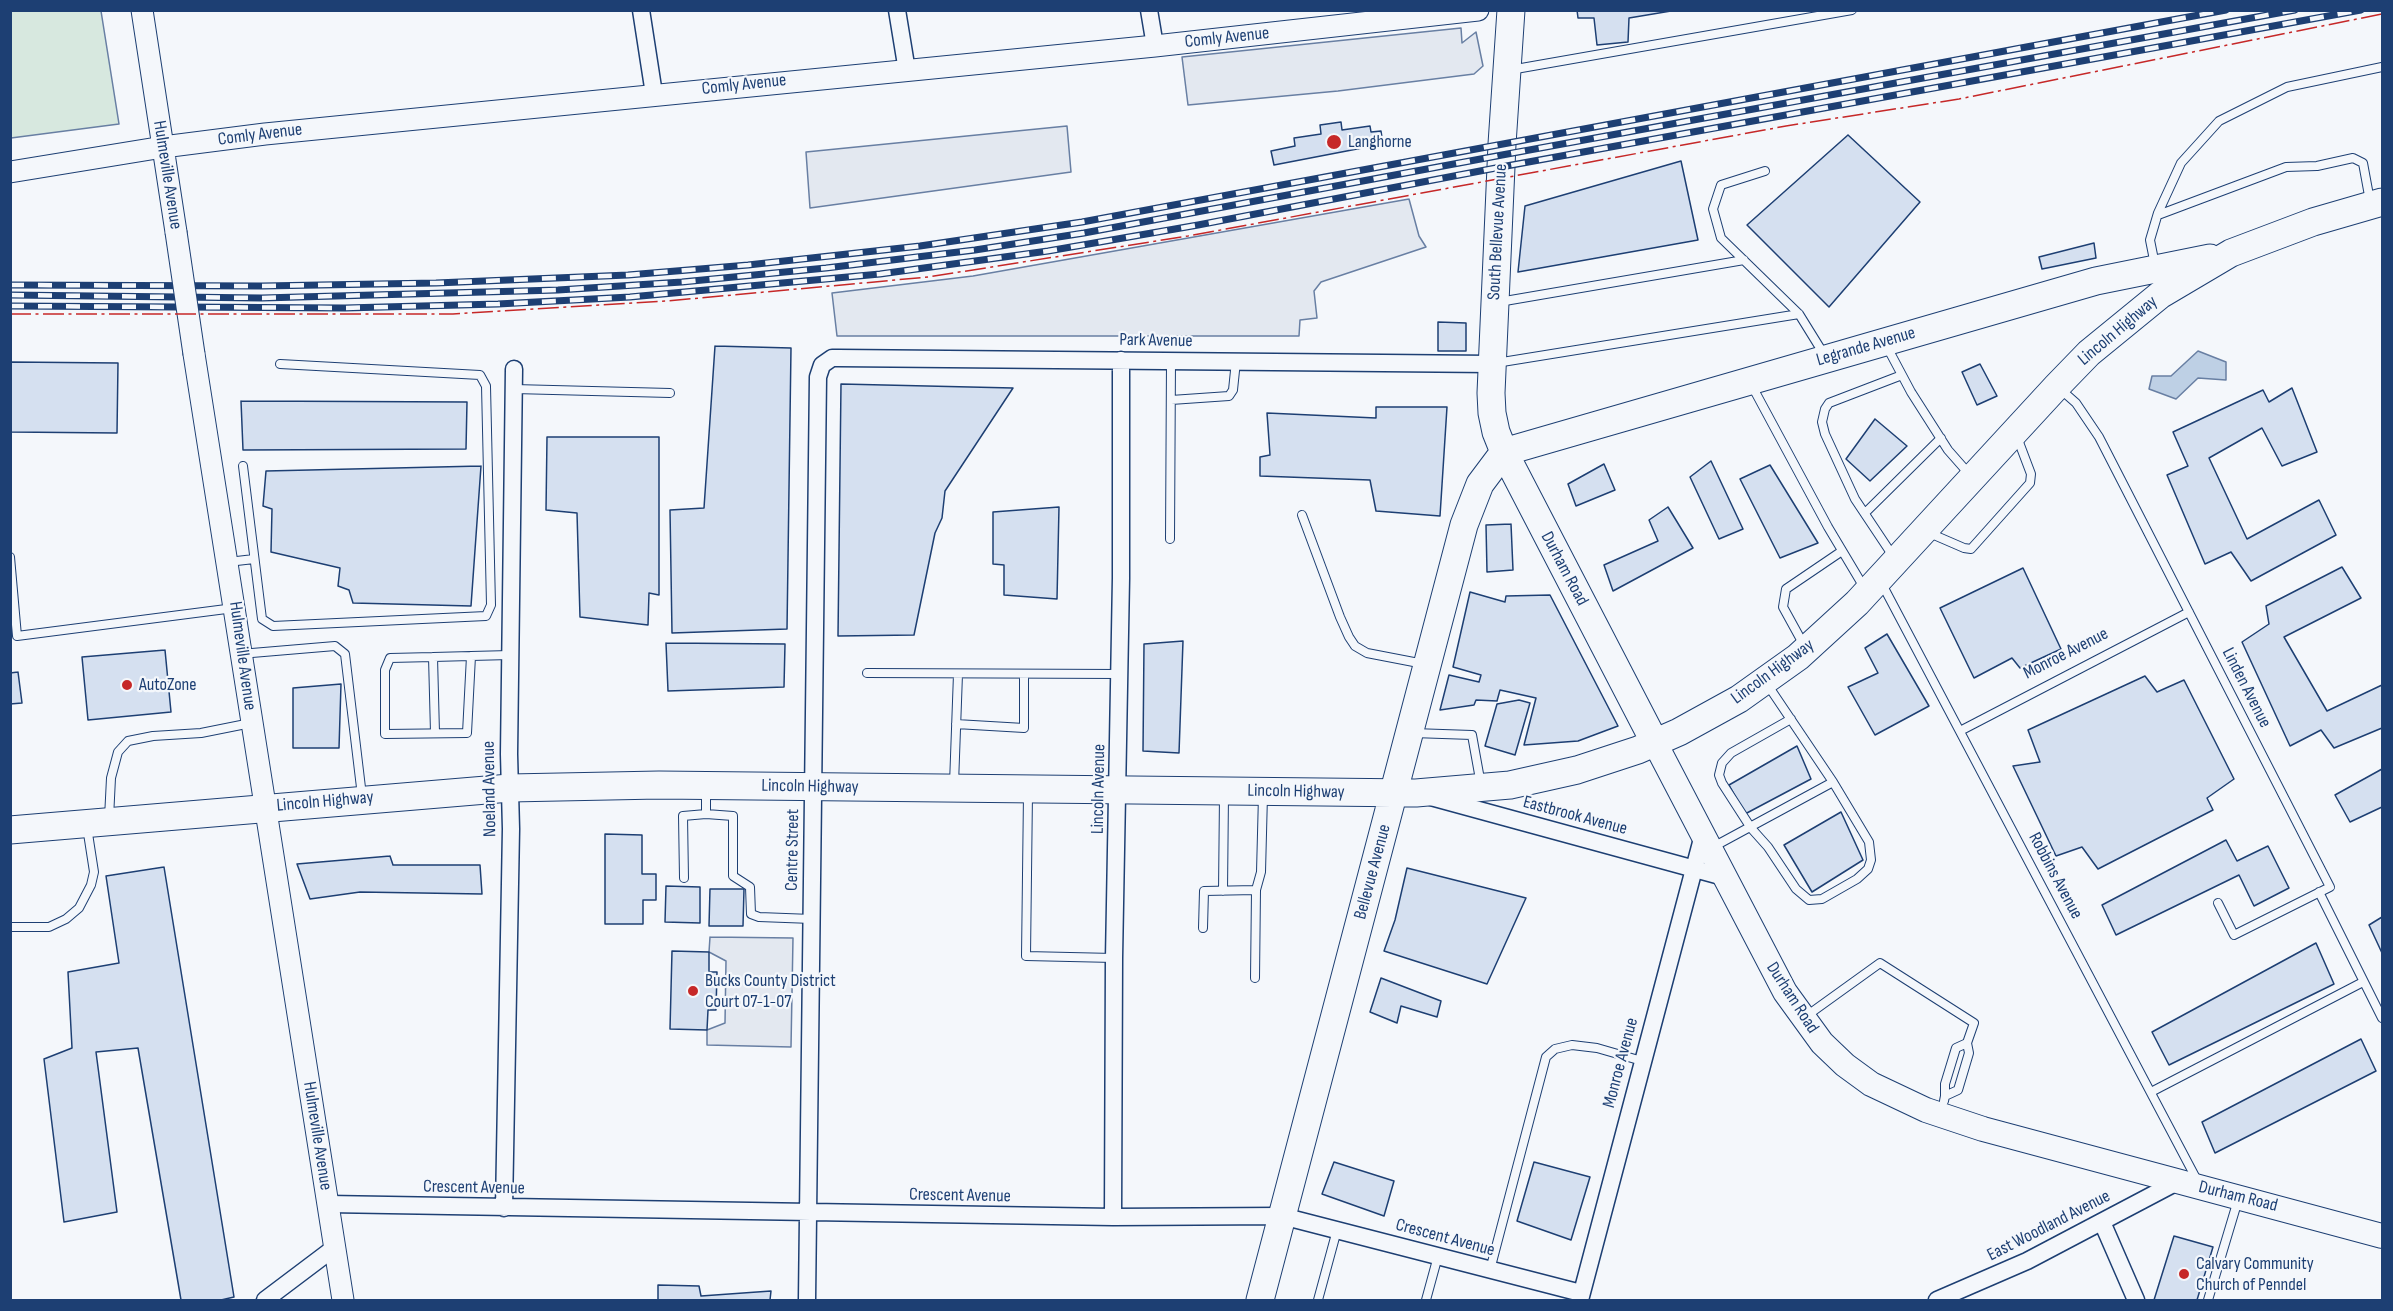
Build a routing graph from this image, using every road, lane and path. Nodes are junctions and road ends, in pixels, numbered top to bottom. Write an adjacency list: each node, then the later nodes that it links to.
1 (142, 10): 13 (street, Hulmeville Avenue)
2 (641, 10): 12 (street)
3 (897, 10): 10 (street)
4 (1149, 10): 8 (street)
5 (1478, 10): 8 (street, Comly Avenue)
6 (1511, 10): 11 (main road, South Bellevue Avenue)
7 (1852, 10): 11 (lane)
8 (1155, 46): 10 (street, Comly Avenue)
9 (2382, 67): 17 (lane)
10 (907, 70): 12 (street, Comly Avenue)
11 (1507, 71): 20 (main road, South Bellevue Avenue)
12 (654, 94): 13 (street, Comly Avenue)
13 (162, 147): 15 (street, Comly Avenue); 49 (street, Hulmeville Avenue, bridge)
14 (1765, 171): 18 (lane)
15 (10, 172)
16 (2376, 204): 17 (lane); 19 (main road, Lincoln Highway)
17 (2158, 215): 19 (lane)
18 (1744, 260): 20 (lane); 21 (lane)
19 (2161, 280): 22 (main road, Legrande Avenue); 33 (main road, Lincoln Highway)
20 (1495, 302): 28 (main road, South Bellevue Avenue)
21 (1799, 314): 23 (lane); 28 (lane)
22 (1885, 342): 23 (main road, Legrande Avenue); 31 (lane)
23 (1827, 359): 32 (main road, Legrande Avenue)
24 (1121, 360): 25 (street, Park Avenue); 29 (street, Park Avenue); 63 (street, Lincoln Avenue)
25 (1171, 361): 26 (street, Park Avenue); 36 (lane)
26 (1236, 362): 28 (street, Park Avenue); 36 (lane)
27 (280, 364): 48 (lane)
28 (1492, 364): 39 (main road, South Bellevue Avenue)
29 (822, 365): 74 (street, Centre Street)
30 (514, 369): 34 (street, Noeland Avenue)
31 (1902, 375): 38 (lane); 42 (lane)
32 (1749, 381): 39 (main road, Legrande Avenue); 46 (lane)
33 (2057, 386): 37 (main road, Lincoln Highway); 52 (lane, Linden Avenue)
34 (514, 389): 35 (lane); 56 (street, Noeland Avenue)
35 (670, 393)
36 (1171, 400): 45 (lane)
37 (2015, 432): 41 (main road, Lincoln Highway); 44 (lane)
38 (1941, 438): 41 (lane); 42 (lane)
39 (1504, 452): 59 (main road, Bellevue Avenue); 71 (main road, Durham Road)
40 (243, 466): 48 (lane)
41 (1972, 478): 44 (main road, Lincoln Highway)
42 (1865, 513): 50 (lane)
43 (1302, 515): 59 (lane)
44 (1924, 530): 50 (main road, Lincoln Highway)
45 (1170, 539)
46 (1842, 551): 50 (lane); 54 (lane)
47 (10, 557): 53 (lane)
48 (254, 559): 49 (lane)
49 (228, 562): 51 (street, Hulmeville Avenue)
50 (1881, 577): 54 (main road, Lincoln Highway); 68 (lane, Robbins Avenue)
51 (235, 608): 53 (lane); 55 (street, Hulmeville Avenue)
52 (2189, 612): 68 (lane, Monroe Avenue); 95 (lane, Linden Avenue)
53 (14, 636)
54 (1806, 650): 64 (main road, Lincoln Highway)
55 (240, 654): 66 (street, Hulmeville Avenue); 83 (lane)
56 (510, 655): 57 (lane); 75 (street, Noeland Avenue)
57 (471, 656): 58 (lane); 70 (lane)
58 (434, 657): 70 (lane); 70 (lane)
59 (1427, 664): 69 (main road, Bellevue Avenue)
60 (867, 674): 61 (lane)
61 (958, 674): 62 (lane); 67 (lane)
62 (1024, 674): 63 (lane); 67 (lane)
63 (1120, 675): 79 (street, Lincoln Avenue)
64 (1765, 681): 65 (lane); 71 (main road, Lincoln Highway)
65 (1791, 719): 72 (lane); 87 (lane)
66 (252, 723): 84 (street, Hulmeville Avenue); 86 (lane)
67 (956, 724): 76 (lane)
68 (1960, 731): 107 (lane, Robbins Avenue)
69 (1409, 733): 78 (lane); 82 (main road, Bellevue Avenue)
70 (435, 734)
71 (1655, 743): 78 (main road, Lincoln Highway); 89 (main road, Durham Road)
72 (1833, 782): 87 (lane); 87 (lane)
73 (706, 786): 74 (main road, Lincoln Highway); 75 (main road, Lincoln Highway); 85 (lane)
74 (814, 787): 76 (main road, Lincoln Highway); 97 (street, Centre Street)
75 (510, 788): 83 (main road, Lincoln Highway); 113 (street, Noeland Avenue)
76 (954, 788): 77 (main road, Lincoln Highway)
77 (1028, 789): 79 (main road, Lincoln Highway); 100 (lane)
78 (1482, 789): 82 (main road, Lincoln Highway)
79 (1118, 790): 80 (main road, Lincoln Highway); 100 (street, Lincoln Avenue)
80 (1224, 791): 81 (main road, Lincoln Highway); 94 (lane)
81 (1263, 792): 82 (main road, Lincoln Highway); 93 (lane)
82 (1405, 793): 90 (street, Eastbrook Avenue); 115 (main road, Bellevue Avenue)
83 (362, 799): 84 (main road, Lincoln Highway)
84 (265, 808): 86 (main road, Lincoln Highway); 112 (street, Hulmeville Avenue)
85 (706, 814): 92 (lane); 97 (lane)
86 (98, 823): 88 (main road, Lincoln Highway); 98 (lane)
87 (1751, 828): 89 (lane)
88 (10, 830)
89 (1706, 842): 90 (street, Monroe Avenue); 91 (main road, Durham Road)
90 (1693, 869): 91 (street, Eastbrook Avenue); 106 (street, Monroe Avenue)
91 (1724, 877): 104 (main road, Durham Road)
92 (684, 878)
93 (1256, 890): 94 (lane); 101 (lane)
94 (1223, 891): 99 (lane)
95 (2319, 892): 96 (lane); 102 (lane)
96 (2218, 903)
97 (812, 919): 114 (street, Centre Street)
98 (10, 927)
99 (1203, 928)
100 (1114, 958): 116 (street, Lincoln Avenue)
101 (1255, 978)
102 (2363, 982): 103 (lane); 107 (lane)
103 (2382, 1018)
104 (1802, 1019): 105 (lane); 108 (main road, Durham Road)
105 (1967, 1043): 108 (lane); 108 (lane)
106 (1642, 1061): 122 (lane); 123 (street, Monroe Avenue)
107 (2151, 1092): 110 (lane, Robbins Avenue)
108 (1942, 1105): 109 (main road, Durham Road)
109 (2177, 1182): 110 (main road, Durham Road); 117 (street, East Woodland Avenue)
110 (2201, 1188): 111 (main road, Durham Road)
111 (2239, 1197): 119 (main road, Durham Road); 132 (lane)
112 (328, 1204): 113 (street, Crescent Avenue); 120 (street, Hulmeville Avenue)
113 (504, 1208): 114 (street, Crescent Avenue)
114 (808, 1213): 116 (street, Crescent Avenue); 126 (street, Centre Street)
115 (1282, 1216): 116 (street, Crescent Avenue); 118 (street, Crescent Avenue); 127 (main road, Bellevue Avenue)
116 (1113, 1217)
117 (2102, 1222): 130 (street, East Woodland Avenue); 131 (street)
118 (1337, 1230): 121 (street, Crescent Avenue); 128 (lane)
119 (2382, 1236)
120 (334, 1248): 124 (street); 125 (street, Hulmeville Avenue)
121 (1438, 1256): 122 (street, Crescent Avenue); 129 (lane)
122 (1490, 1270): 123 (street, Crescent Avenue)
123 (1580, 1297)
124 (266, 1300)
125 (343, 1300)
126 (807, 1300)
127 (1260, 1300)
128 (1318, 1300)
129 (1426, 1300)
130 (1937, 1300)
131 (2136, 1300)
132 (2208, 1300)

